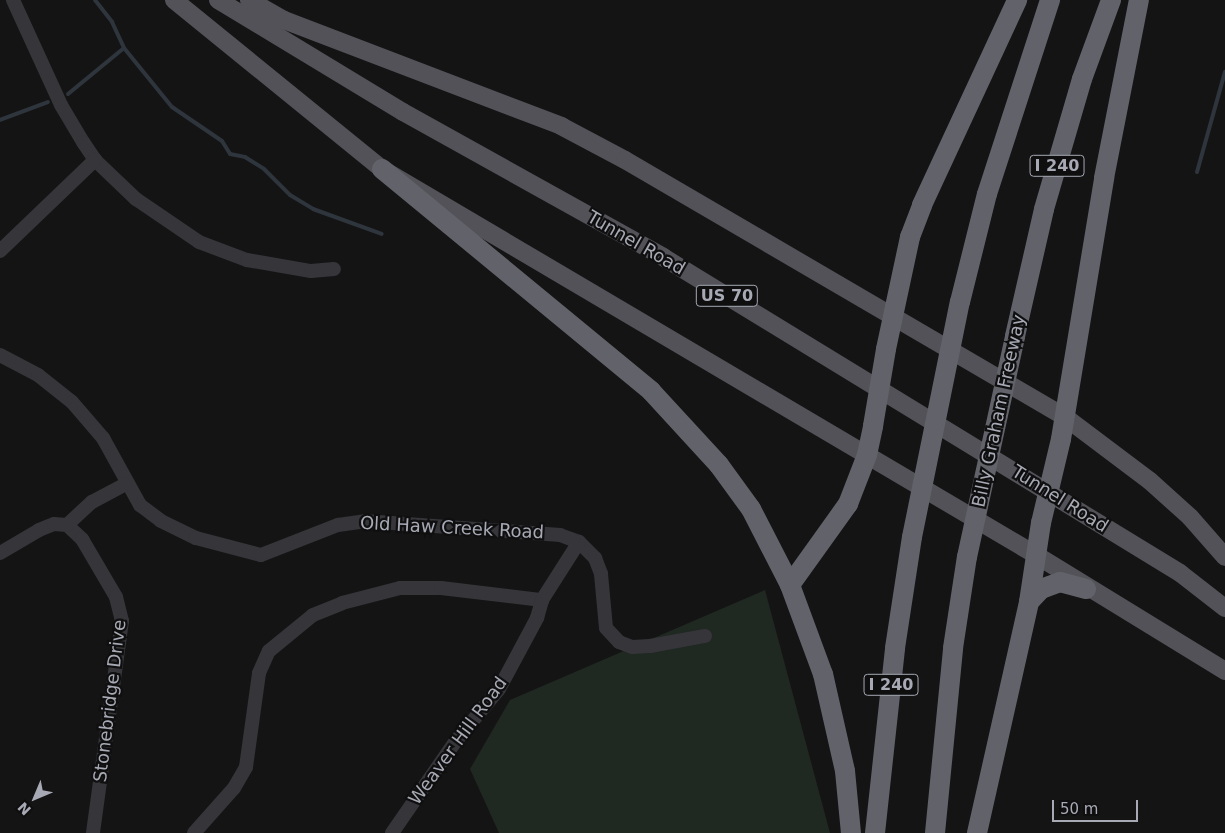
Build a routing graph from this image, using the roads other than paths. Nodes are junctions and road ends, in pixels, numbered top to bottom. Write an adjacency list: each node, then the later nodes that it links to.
1 (13, 0): 9 (street)
2 (174, 0): 10 (main road)
3 (218, 0): 27 (main road, Tunnel Road / US 70)
4 (249, 0): 13 (main road)
5 (1017, 0): 13 (highway)
6 (1050, 0): 34 (highway, I 240, bridge)
7 (1111, 0): 35 (highway, Billy Graham Freeway / I 240, bridge)
8 (1138, 0): 15 (highway)
9 (95, 160): 11 (street); 12 (street)
10 (382, 169): 16 (main road); 23 (highway)
11 (0, 251)
12 (334, 269)
13 (891, 315): 15 (main road); 16 (highway, bridge)
14 (0, 355): 17 (street, Old Haw Creek Road)
15 (1064, 418): 21 (highway, bridge); 22 (main road)
16 (867, 455): 21 (main road); 23 (highway)
17 (126, 484): 18 (street); 19 (street, Old Haw Creek Road)
18 (67, 525): 20 (street); 30 (street, Stonebridge Drive)
19 (579, 542): 25 (street, Weaver Hill Road); 28 (street)
20 (0, 553)
21 (1036, 555): 24 (main road); 26 (highway)
22 (1225, 557)
23 (790, 585): 33 (highway)
24 (1086, 589): 26 (highway); 29 (main road)
25 (542, 600): 31 (street); 32 (street, Weaver Hill Road)
26 (1029, 602): 36 (highway)
27 (1225, 608)
28 (705, 636)
29 (1225, 671)
30 (93, 833)
31 (194, 833)
32 (392, 833)
33 (851, 833)
34 (876, 833)
35 (935, 833)
36 (977, 833)

